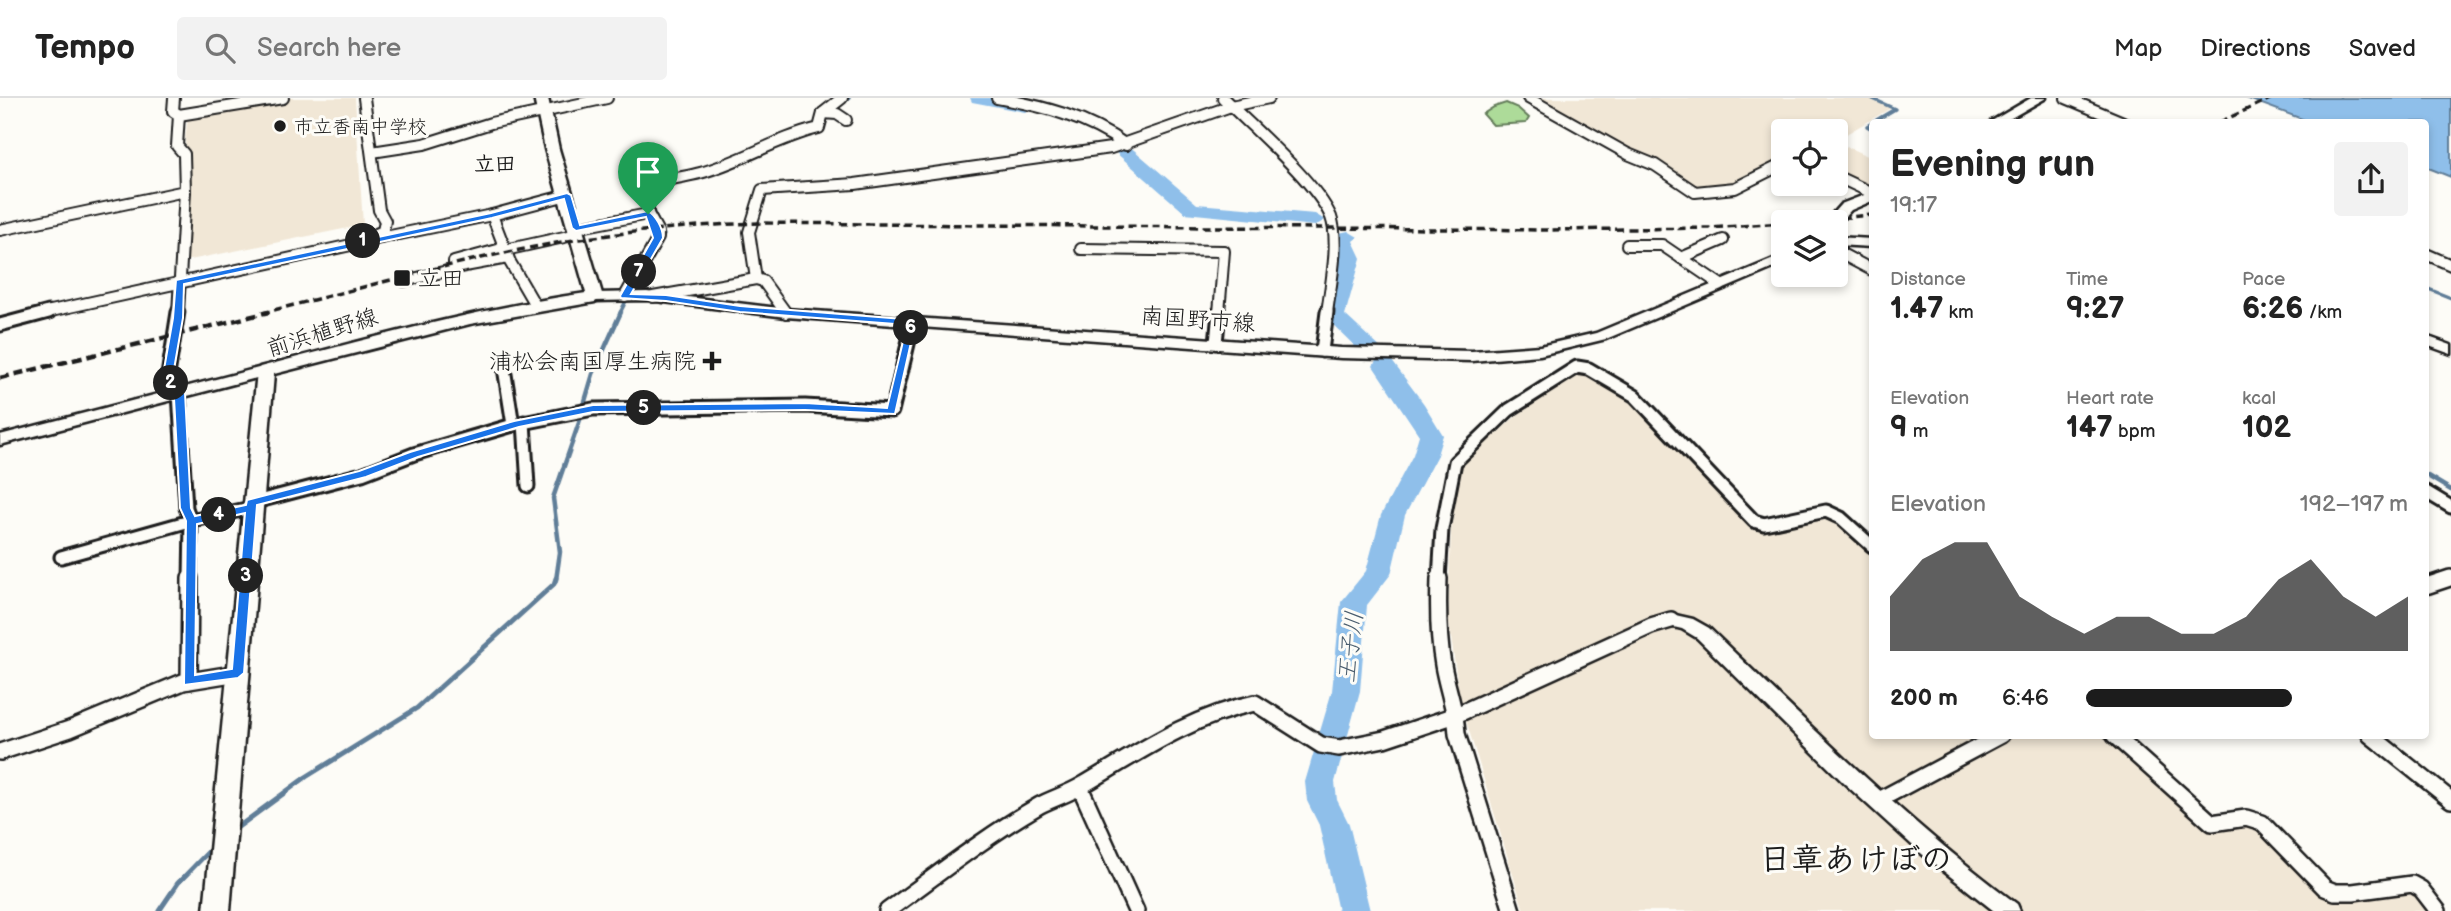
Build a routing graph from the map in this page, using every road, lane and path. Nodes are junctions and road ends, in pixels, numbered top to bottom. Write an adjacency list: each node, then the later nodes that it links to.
1 (174, 98): 14 (street)
2 (283, 98): 14 (street)
3 (363, 98): 19 (street)
4 (607, 98): 12 (street)
5 (842, 98): 13 (street)
6 (997, 98): 18 (street)
7 (1269, 98): 11 (street)
8 (1528, 98): 20 (street)
9 (2040, 98): 15 (main road)
10 (2066, 98): 16 (street)
11 (1227, 102): 18 (street); 59 (street)
12 (542, 105): 19 (street); 24 (main road)
13 (823, 113): 17 (street); 27 (street)
14 (179, 115): 22 (street)
15 (2002, 119)
16 (2116, 119)
17 (846, 120)
18 (1126, 145): 45 (street)
19 (372, 152): 32 (street)
20 (1771, 170)
21 (1848, 182): 23 (street)
22 (185, 191): 29 (street); 47 (street)
23 (1869, 193)
24 (567, 195): 28 (street); 30 (main road)
25 (1869, 196): 26 (main road)
26 (1843, 210)
27 (648, 214): 30 (street); 49 (street)
28 (492, 215): 32 (street); 37 (street)
29 (0, 230)
30 (578, 231): 37 (street); 50 (main road)
31 (1723, 240): 40 (street)
32 (364, 241): 47 (street)
33 (1848, 242): 34 (street)
34 (1869, 243)
35 (1627, 245): 40 (street)
36 (1081, 250): 57 (street)
37 (506, 252): 44 (street); 52 (street)
38 (2429, 255): 42 (street)
39 (1848, 257): 43 (street)
40 (1681, 258): 48 (street)
41 (1771, 263): 48 (main road, 南国野市線)
42 (2451, 265)
43 (1869, 268)
44 (456, 269): 46 (street)
45 (756, 279): 51 (street); 53 (street)
46 (404, 281)
47 (180, 282): 55 (street); 62 (street)
48 (1721, 285): 59 (main road, 南国野市線)
49 (625, 296): 50 (main road, 南国野市線); 51 (main road, 南国野市線)
50 (594, 297): 52 (main road, 前浜植野線)
51 (653, 297): 53 (main road, 南国野市線)
52 (535, 304): 61 (main road, 前浜植野線)
53 (786, 313): 54 (main road, 南国野市線)
54 (913, 323): 57 (main road, 南国野市線); 63 (street)
55 (0, 325)
56 (2429, 341): 58 (street)
57 (1216, 343): 59 (main road, 南国野市線)
58 (2451, 350)
59 (1322, 351)
60 (505, 368): 63 (street)
61 (266, 372): 62 (main road); 67 (main road, 前浜植野線)
62 (177, 394): 64 (main road); 69 (street)
63 (518, 424): 65 (street); 67 (street)
64 (0, 440)
65 (528, 486)
66 (2429, 494): 68 (street)
67 (251, 506): 69 (street); 75 (main road, 前浜植野線)
68 (2451, 507)
69 (191, 521): 71 (street); 76 (street)
70 (1869, 544): 77 (street)
71 (61, 557)
72 (2451, 578): 73 (street)
73 (2429, 585)
74 (1671, 620): 77 (street); 85 (street)
75 (238, 673): 76 (street); 86 (main road, 前浜植野線)
76 (189, 681): 82 (street)
77 (1456, 715): 81 (street); 89 (street)
78 (1993, 739): 85 (street)
79 (2118, 739): 91 (street)
80 (2375, 739): 84 (street)
81 (1321, 745): 83 (street)
82 (0, 752)
83 (1080, 788): 87 (street); 88 (street)
84 (2451, 800)
85 (1877, 801): 90 (street)
86 (217, 911)
87 (887, 911)
88 (1136, 911)
89 (1512, 911)
90 (2010, 911)
91 (2438, 911)

